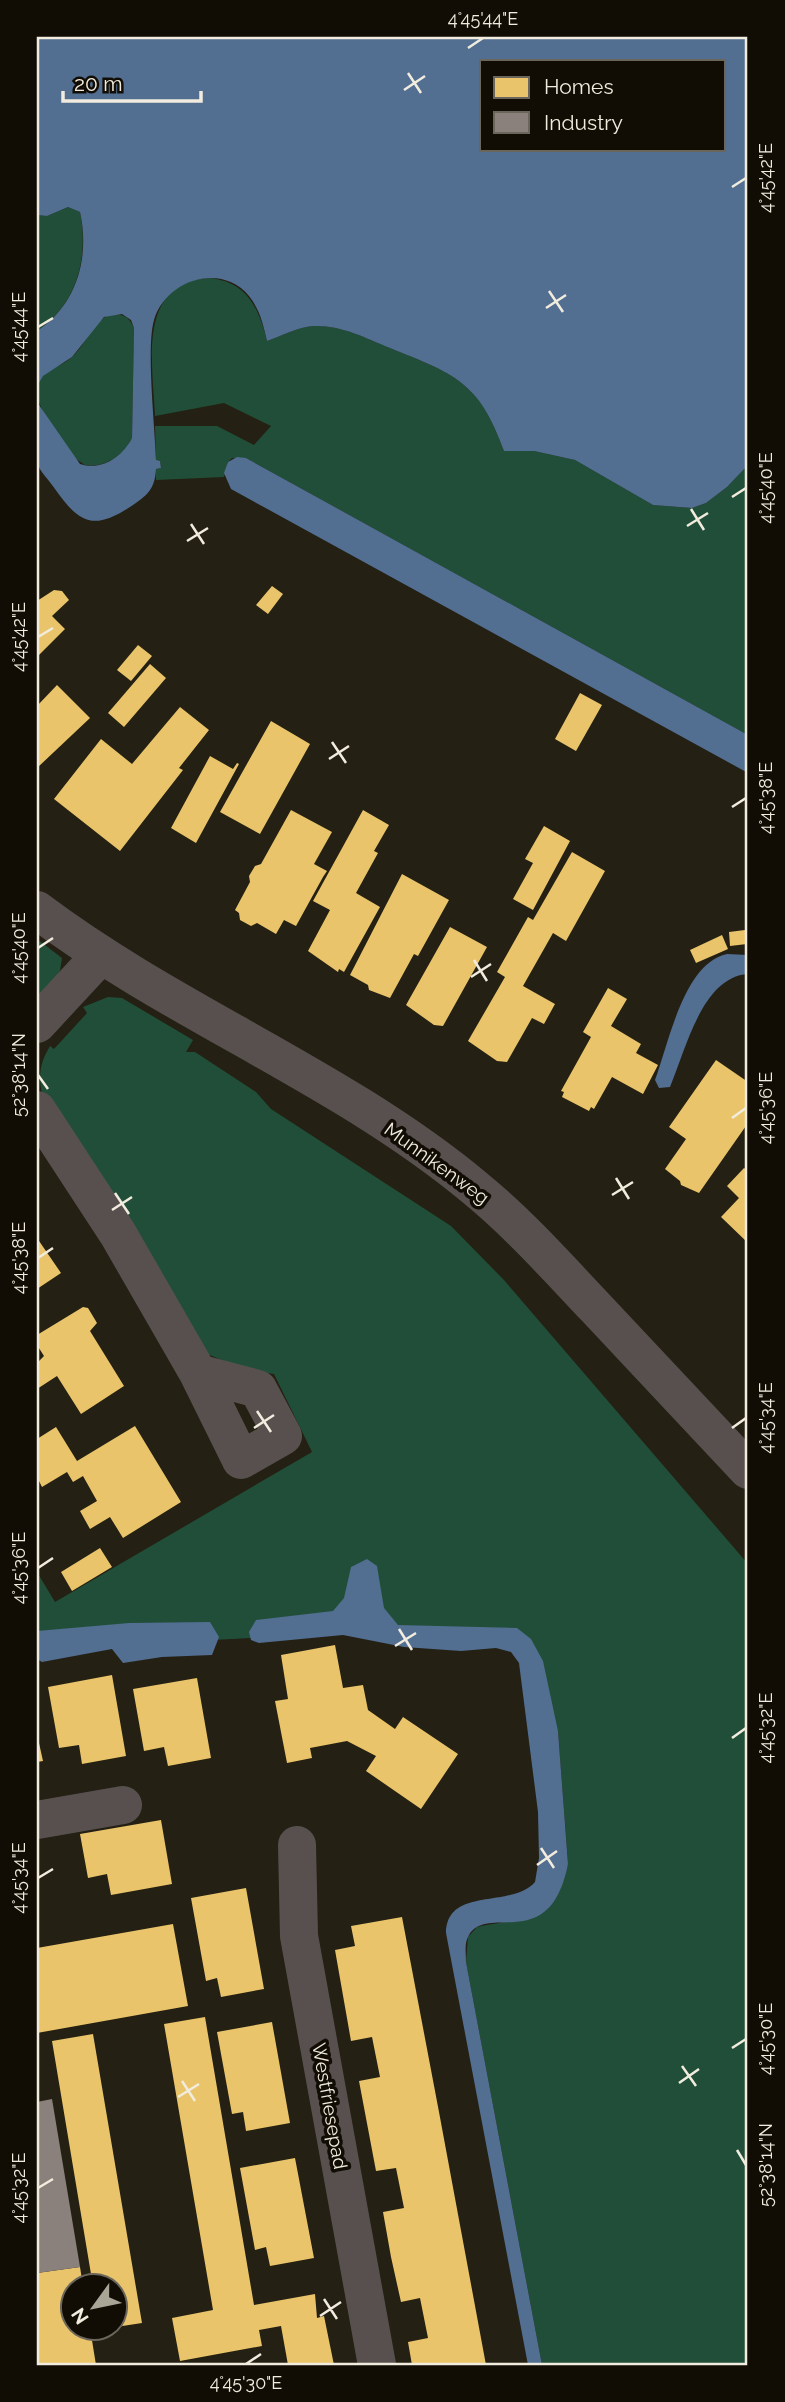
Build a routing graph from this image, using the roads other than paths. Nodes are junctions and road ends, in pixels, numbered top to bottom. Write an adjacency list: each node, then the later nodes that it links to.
1 (37, 910): 2 (street, Munnikenweg)
2 (100, 956): 3 (street); 6 (street, Munnikenweg)
3 (37, 1024)
4 (37, 1110): 5 (street)
5 (198, 1373)
6 (748, 1470)
7 (123, 1805): 8 (street)
8 (37, 1820)
9 (298, 1845): 10 (street, Westfriesepad)
10 (377, 2365)

